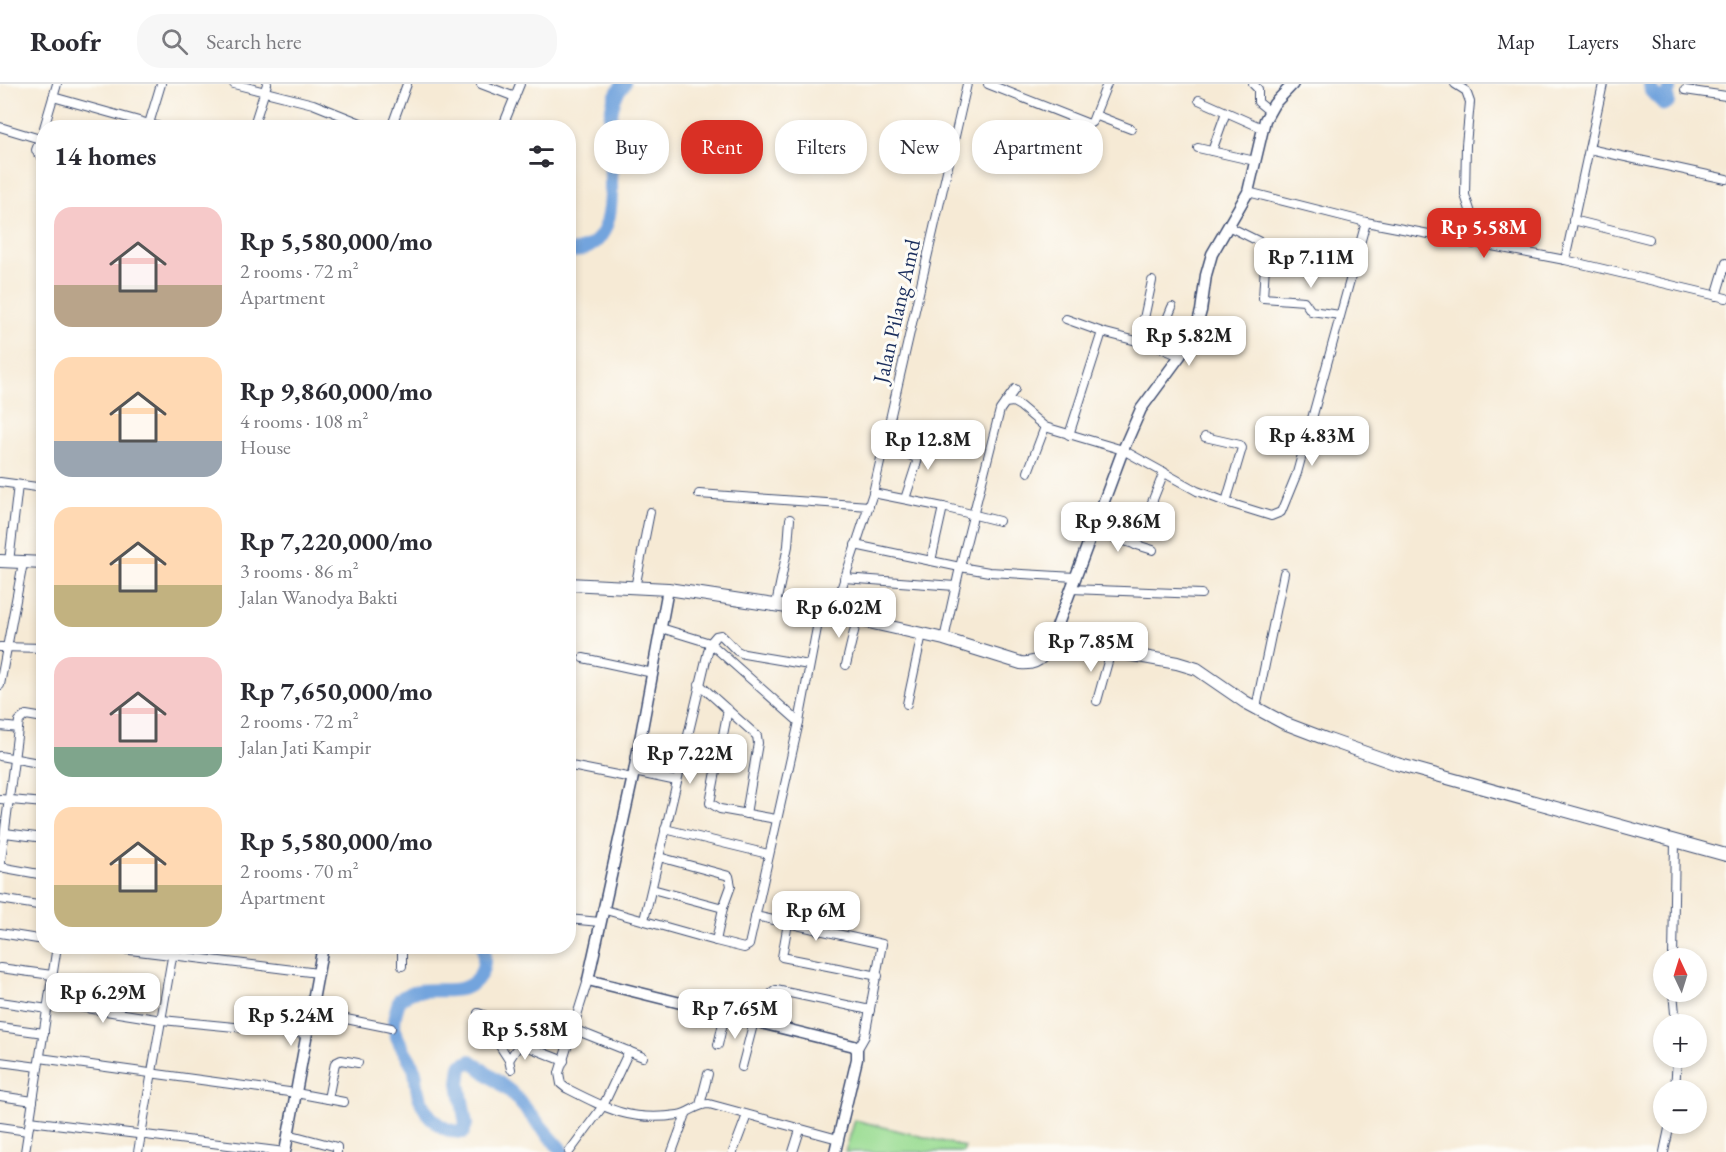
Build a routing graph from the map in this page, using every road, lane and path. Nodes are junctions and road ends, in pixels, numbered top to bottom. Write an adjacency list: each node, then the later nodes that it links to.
1 (57, 84): 17 (street)
2 (161, 84): 25 (street)
3 (234, 84): 14 (street)
4 (407, 84): 28 (street)
5 (481, 84): 18 (street)
6 (520, 84): 18 (street)
7 (967, 84): 69 (street, Jalan Pilang Amd)
8 (988, 84): 22 (street)
9 (1107, 84): 22 (street)
10 (1253, 84): 21 (street)
11 (1293, 84): 21 (street)
12 (1455, 84): 44 (street)
13 (1603, 84): 35 (street)
14 (266, 88): 26 (street); 27 (street)
15 (1685, 90): 16 (street)
16 (1726, 96)
17 (53, 97): 23 (street); 24 (street)
18 (515, 98): 29 (street)
19 (1199, 100): 20 (street)
20 (1226, 111): 31 (street); 36 (street)
21 (1269, 111): 31 (street)
22 (1095, 115): 32 (street)
23 (46, 120)
24 (128, 120)
25 (150, 120)
26 (256, 120)
27 (353, 120)
28 (394, 120)
29 (505, 120)
30 (0, 127): 33 (street)
31 (1262, 128): 37 (street)
32 (1131, 129)
33 (36, 138)
34 (1198, 148): 36 (street)
35 (1589, 149): 38 (street); 40 (street)
36 (1212, 151): 37 (street)
37 (1255, 161): 39 (street)
38 (1726, 179)
39 (1248, 192): 41 (street); 42 (street)
40 (1573, 220): 43 (street); 45 (street)
41 (1366, 222): 44 (street); 51 (street)
42 (1228, 226): 51 (street); 56 (street)
43 (1650, 239)
44 (1473, 244): 45 (street)
45 (1565, 260): 48 (street)
46 (1726, 263): 48 (street)
47 (1152, 281): 54 (street)
48 (1716, 296): 49 (street)
49 (1726, 298)
50 (1172, 307): 55 (street)
51 (1340, 315): 72 (street)
52 (1066, 319): 53 (street)
53 (1102, 332): 54 (street); 60 (street)
54 (1139, 342): 55 (street)
55 (1156, 346): 56 (street)
56 (1180, 356): 63 (street)
57 (1015, 389): 58 (street)
58 (1005, 403): 59 (street); 76 (street)
59 (1045, 427): 60 (street); 64 (street)
60 (1069, 435): 63 (street)
61 (909, 437): 71 (street)
62 (1205, 437): 72 (street)
63 (1123, 450): 65 (street); 79 (street)
64 (1028, 472)
65 (1164, 472): 72 (street); 81 (street)
66 (0, 482): 67 (street)
67 (18, 485): 68 (street); 84 (street)
68 (36, 487)
69 (873, 493): 71 (street); 73 (street, Jalan Pilang Amd)
70 (699, 494): 73 (street)
71 (905, 500): 74 (street)
72 (1226, 502)
73 (869, 506): 80 (street, Jalan Pilang Amd)
74 (943, 507): 76 (street); 83 (street)
75 (650, 512): 93 (street)
76 (975, 514): 78 (street); 87 (street)
77 (790, 519): 97 (street)
78 (999, 521)
79 (1092, 531): 81 (street); 89 (street)
80 (855, 545): 83 (street); 90 (street, Jalan Pilang Amd)
81 (1135, 545): 82 (street)
82 (1153, 550)
83 (931, 561): 87 (street)
84 (5, 562): 85 (main road)
85 (23, 563): 86 (main road); 106 (street)
86 (36, 563)
87 (960, 567): 89 (street); 92 (street)
88 (1284, 573): 117 (street)
89 (1075, 577): 94 (street)
90 (844, 578): 92 (street); 99 (street, Jalan Pilang Amd)
91 (576, 584): 93 (main road)
92 (955, 586): 104 (street)
93 (635, 588): 95 (main road)
94 (1071, 589): 96 (street); 103 (street)
95 (668, 590): 97 (main road); 101 (street)
96 (1201, 594)
97 (776, 604): 98 (main road)
98 (820, 612): 99 (main road); 110 (street)
99 (833, 614): 100 (main road)
100 (857, 619): 102 (main road); 111 (street)
101 (661, 628): 105 (street); 112 (street)
102 (922, 634): 104 (main road); 116 (street)
103 (1054, 635): 104 (main road); 108 (main road)
104 (944, 639)
105 (710, 643): 110 (street); 113 (street); 120 (street)
106 (4, 647): 107 (street); 114 (street)
107 (36, 648)
108 (1111, 651): 115 (street); 117 (main road)
109 (583, 658): 112 (street)
110 (809, 665): 120 (street)
111 (846, 665)
112 (653, 673): 127 (street)
113 (699, 684): 118 (street); 128 (street)
114 (0, 685)
115 (1097, 701)
116 (907, 704)
117 (1256, 708): 136 (main road)
118 (728, 709): 131 (street); 131 (street)
119 (36, 717): 122 (street)
120 (799, 722): 132 (street)
121 (0, 726): 122 (street)
122 (18, 728): 124 (street)
123 (0, 756): 124 (street)
124 (14, 759): 125 (street); 129 (street)
125 (36, 763)
126 (576, 767): 127 (street)
127 (633, 775): 128 (street); 146 (street)
128 (677, 781): 133 (street)
129 (4, 799): 130 (street); 134 (street)
130 (36, 802)
131 (746, 814): 132 (street)
132 (776, 819): 137 (street)
133 (665, 829): 137 (street); 139 (street)
134 (3, 836): 135 (street); 140 (street)
135 (36, 838)
136 (1675, 841): 138 (main road); 155 (street)
137 (768, 854): 147 (street)
138 (1726, 855)
139 (659, 857): 142 (street); 145 (street)
140 (0, 868): 141 (street)
141 (36, 874)
142 (652, 889): 145 (street); 149 (street)
143 (0, 899): 144 (street)
144 (36, 905)
145 (723, 908): 154 (street)
146 (602, 909): 149 (street); 150 (street)
147 (755, 916): 151 (street); 154 (street)
148 (576, 920): 150 (street)
149 (644, 920): 154 (street)
150 (600, 922): 166 (street)
151 (788, 923): 165 (street); 165 (street)
152 (0, 933): 153 (street)
153 (36, 939)
154 (716, 941)
155 (1673, 948)
156 (56, 954): 164 (street)
157 (173, 954): 173 (street)
158 (193, 954): 163 (street)
159 (322, 954): 163 (street)
160 (402, 954): 161 (street)
161 (402, 966)
162 (0, 968): 164 (street)
163 (318, 974): 170 (street)
164 (52, 975): 168 (street)
165 (878, 976): 169 (street)
166 (588, 980): 172 (street); 177 (street)
167 (0, 1002): 168 (street)
168 (48, 1005): 173 (street); 178 (street)
169 (870, 1010): 174 (street); 183 (street)
170 (311, 1012): 176 (street); 179 (street)
171 (478, 1013): 180 (street)
172 (725, 1014): 174 (street); 182 (street)
173 (162, 1020): 179 (street); 193 (street)
174 (759, 1022): 183 (street); 191 (street)
175 (0, 1027): 178 (street)
176 (391, 1028)
177 (573, 1029): 184 (street); 187 (street)
178 (44, 1033): 189 (street)
179 (307, 1034): 195 (street)
180 (498, 1035): 181 (street); 186 (street)
181 (519, 1045): 186 (street); 187 (street)
182 (718, 1045)
183 (856, 1050): 211 (street)
184 (629, 1051): 185 (street); 201 (street)
185 (644, 1057)
186 (508, 1060): 192 (street)
187 (564, 1061): 201 (street)
188 (0, 1062): 189 (street)
189 (39, 1063): 193 (street); 198 (street)
190 (357, 1063): 197 (street)
191 (742, 1067)
192 (511, 1069)
193 (151, 1074): 195 (street); 210 (street)
194 (708, 1074): 200 (street)
195 (296, 1093): 197 (street); 208 (street)
196 (0, 1096): 198 (street)
197 (328, 1099): 199 (street)
198 (33, 1101): 204 (street)
199 (344, 1102)
200 (700, 1105): 202 (street); 203 (street)
201 (603, 1106): 202 (street); 212 (street)
202 (686, 1114): 217 (street)
203 (747, 1115): 206 (street); 218 (street)
204 (30, 1121): 207 (street); 210 (street)
205 (0, 1127): 207 (street)
206 (800, 1130): 211 (street); 219 (street)
207 (28, 1131): 213 (street)
208 (288, 1134): 215 (street); 216 (street)
209 (1668, 1134): 221 (street)
210 (141, 1135): 214 (street); 215 (street)
211 (838, 1139): 220 (street)
212 (570, 1150)
213 (25, 1152)
214 (138, 1152)
215 (285, 1152)
216 (337, 1152)
217 (672, 1152)
218 (733, 1152)
219 (793, 1152)
220 (836, 1152)
221 (1664, 1152)

